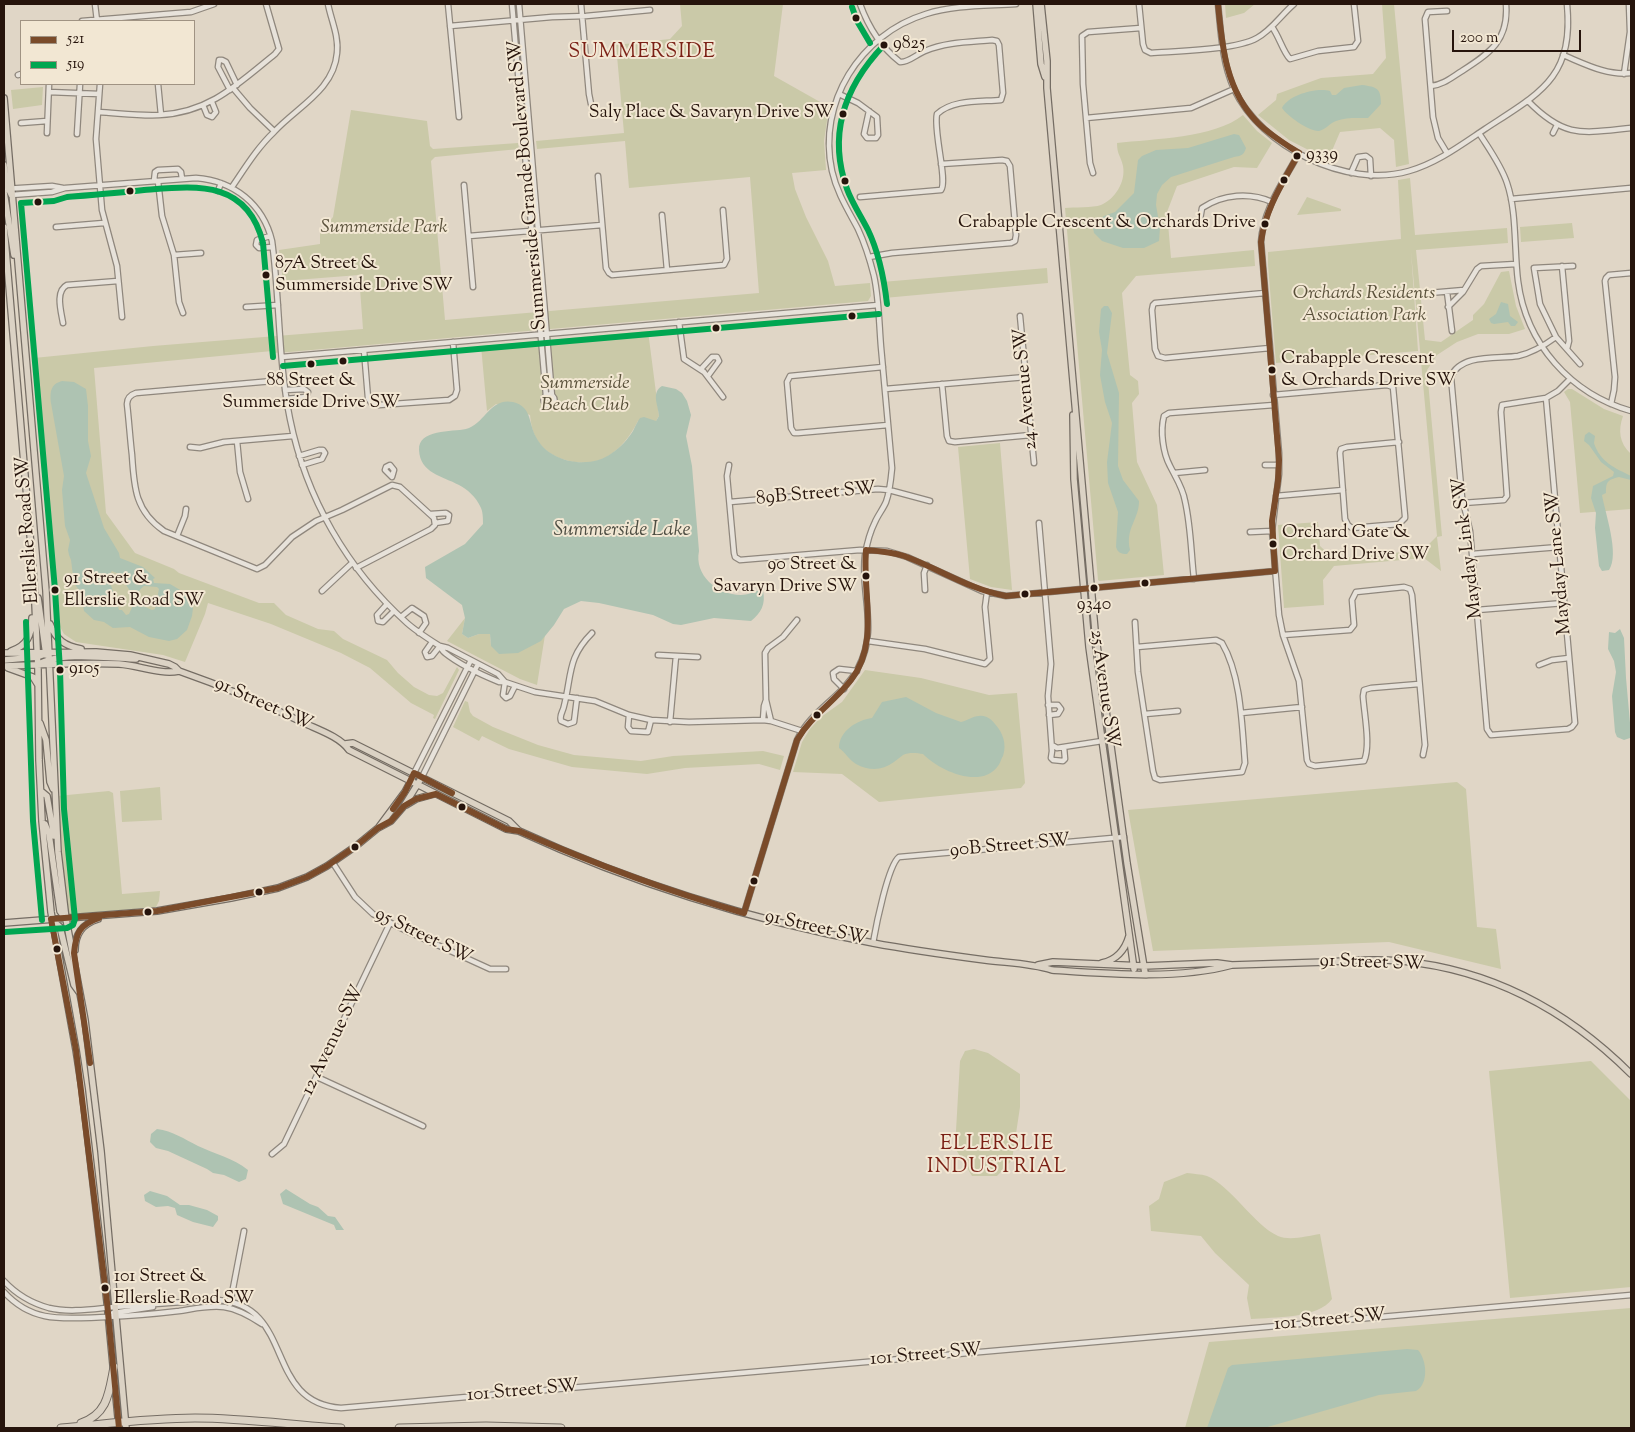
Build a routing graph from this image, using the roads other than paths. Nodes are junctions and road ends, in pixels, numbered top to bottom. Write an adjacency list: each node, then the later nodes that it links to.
1 (95, 4): 24 (street)
2 (214, 4): 25 (street)
3 (266, 4): 40 (street)
4 (328, 4): 61 (street)
5 (448, 4): 27 (street)
6 (512, 4): 26 (street, Summerside Grande Boulevard SW)
7 (519, 4): 23 (street, Summerside Grande Boulevard SW)
8 (581, 4): 22 (street)
9 (860, 4): 30 (street)
10 (1016, 4): 30 (street)
11 (1036, 4): 41 (main road, 25 Avenue SW)
12 (1041, 4): 41 (main road, 25 Avenue SW)
13 (1139, 4): 29 (street)
14 (1218, 4): 31 (street)
15 (1294, 4): 28 (street)
16 (1354, 4): 28 (street)
17 (1506, 4): 39 (street)
18 (1567, 4): 32 (street)
19 (1629, 4): 34 (street)
20 (650, 10): 22 (street)
21 (1447, 11): 39 (street)
22 (582, 16): 23 (street); 50 (street)
23 (520, 19): 26 (street); 96 (street, Summerside Grande Boulevard SW)
24 (96, 20)
25 (106, 20)
26 (514, 20): 27 (street); 95 (street, Summerside Grande Boulevard SW)
27 (450, 26): 55 (street)
28 (1272, 27): 31 (street)
29 (1141, 28): 31 (street); 56 (street)
30 (878, 39): 46 (street); 68 (street)
31 (1222, 46): 42 (street)
32 (1563, 56): 34 (street); 49 (street)
33 (1631, 73): 34 (street)
34 (1624, 74)
35 (49, 85): 43 (street)
36 (80, 85): 44 (street)
37 (100, 85): 45 (street)
38 (158, 85): 54 (street)
39 (1431, 86): 67 (street)
40 (233, 87): 40 (street); 48 (street); 61 (street)
41 (1047, 88): 136 (main road, 25 Avenue SW)
42 (1234, 89): 56 (street); 66 (street)
43 (49, 92): 44 (street); 57 (street)
44 (80, 92): 45 (street); 65 (street)
45 (99, 94): 53 (street)
46 (839, 94): 52 (street); 102 (street)
47 (4, 98): 82 (main road)
48 (212, 102): 51 (street); 51 (street)
49 (1528, 102): 59 (street); 62 (street)
50 (591, 104)
51 (203, 105): 54 (street)
52 (869, 111): 52 (street)
53 (98, 112): 54 (street); 78 (street)
54 (161, 115)
55 (459, 117)
56 (1086, 118): 70 (street)
57 (47, 121): 58 (street); 64 (street)
58 (21, 123)
59 (1557, 125): 60 (street); 63 (street)
60 (1631, 128)
61 (274, 131): 79 (street)
62 (1479, 133): 67 (street); 86 (street)
63 (1553, 133)
64 (47, 134)
65 (77, 134)
66 (1299, 153): 71 (street); 87 (street)
67 (1447, 154): 73 (street)
68 (941, 164): 85 (street); 102 (street)
69 (4, 165): 82 (main road)
70 (1093, 173)
71 (1351, 173): 73 (street); 73 (street)
72 (598, 176): 91 (street)
73 (1371, 176)
74 (182, 179): 75 (street); 75 (street); 76 (street)
75 (156, 181): 78 (street); 101 (street)
76 (221, 183): 79 (street); 83 (street)
77 (464, 185): 98 (street)
78 (100, 186): 80 (street); 90 (street)
79 (232, 187): 97 (street)
80 (65, 188): 82 (street); 84 (street)
81 (1631, 188): 86 (street)
82 (6, 192): 84 (main road); 108 (main road)
83 (218, 192)
84 (12, 195): 108 (main road, Ellerslie Road SW)
85 (860, 198)
86 (1511, 199): 103 (street)
87 (1272, 202): 92 (street); 113 (street)
88 (723, 210): 106 (street)
89 (662, 215): 106 (street)
90 (104, 223): 94 (street); 109 (street)
91 (602, 224): 96 (street); 106 (street)
92 (1200, 225)
93 (4, 227): 183 (main road, Ellerslie Road SW)
94 (56, 227)
95 (532, 230): 96 (street); 98 (street); 125 (street, Summerside Grande Boulevard SW)
96 (539, 230): 125 (street, Summerside Grande Boulevard SW)
97 (270, 236): 99 (street); 99 (street)
98 (469, 236): 110 (street)
99 (272, 247): 115 (street)
100 (201, 253): 101 (street)
101 (174, 255): 119 (street)
102 (869, 257): 116 (street)
103 (1516, 264): 111 (street); 128 (street)
104 (1562, 266): 105 (street); 126 (street); 131 (street)
105 (1573, 266)
106 (667, 270)
107 (1631, 273): 150 (street)
108 (19, 279): 203 (main road, Ellerslie Road SW)
109 (118, 281): 121 (street); 123 (street)
110 (474, 287)
111 (1464, 290): 112 (street); 117 (street)
112 (1447, 292): 114 (street); 117 (street)
113 (1264, 293): 129 (street); 129 (street)
114 (1429, 293)
115 (278, 305): 118 (street); 132 (street)
116 (878, 305): 122 (street); 134 (street)
117 (1448, 307): 124 (street)
118 (246, 308)
119 (183, 313)
120 (1020, 316): 138 (street, 24 Avenue SW)
121 (122, 318)
122 (679, 322): 125 (street); 135 (street)
123 (62, 323)
124 (1452, 331)
125 (544, 334): 127 (street); 145 (street, Summerside Grande Boulevard SW)
126 (1556, 337): 128 (street); 131 (street)
127 (453, 342): 130 (street); 130 (street)
128 (1542, 347): 139 (street); 174 (street, Mayday Link SW)
129 (1270, 348): 144 (street)
130 (364, 350): 132 (street)
131 (1567, 350): 133 (street)
132 (282, 357): 140 (street)
133 (1580, 364)
134 (883, 367): 142 (street); 152 (street)
135 (700, 369): 137 (street); 137 (street)
136 (1072, 373): 192 (main road, 25 Avenue SW); 195 (main road, 25 Avenue SW)
137 (708, 376): 146 (street)
138 (1026, 377): 141 (street); 154 (street, 24 Avenue SW)
139 (1570, 379): 147 (street); 150 (street)
140 (284, 380): 143 (street); 182 (street)
141 (942, 384): 142 (street); 154 (street)
142 (885, 389): 152 (street)
143 (285, 390): 148 (street); 148 (street)
144 (1274, 395): 149 (street); 156 (street)
145 (549, 396)
146 (723, 397)
147 (1546, 398): 174 (street); 184 (street, Mayday Lane SW)
148 (286, 399): 153 (street)
149 (1274, 404): 163 (street); 165 (street)
150 (1611, 404): 151 (street)
151 (1631, 411)
152 (888, 425): 168 (street)
153 (293, 436): 155 (street); 158 (street)
154 (1031, 436): 159 (street, 24 Avenue SW)
155 (237, 441): 157 (street); 171 (street)
156 (1399, 442): 169 (street); 169 (street)
157 (190, 447)
158 (299, 456): 160 (street); 160 (street)
159 (1034, 463)
160 (302, 465): 177 (street)
161 (729, 465): 173 (street)
162 (1265, 465): 163 (street)
163 (1279, 465): 170 (street)
164 (1205, 470): 165 (street)
165 (1174, 473): 191 (street)
166 (392, 477): 167 (street)
167 (394, 485): 176 (street); 177 (street)
168 (889, 490): 172 (street, 89B Street SW); 173 (street, 89B Street SW); 185 (street)
169 (1343, 490): 170 (street)
170 (1276, 496): 180 (street)
171 (248, 499)
172 (930, 501)
173 (730, 502): 185 (street)
174 (1463, 504): 186 (street, Mayday Link SW)
175 (186, 509): 182 (street)
176 (430, 514): 178 (street); 178 (street)
177 (324, 518): 182 (street); 187 (street)
178 (435, 523): 189 (street)
179 (1039, 523): 197 (street)
180 (1272, 531): 181 (street); 190 (street)
181 (1250, 532)
182 (177, 536)
183 (30, 541): 214 (main road); 215 (main road, Ellerslie Road SW); 218 (main road)
184 (1559, 546): 186 (street); 198 (street, Mayday Lane SW)
185 (866, 550): 188 (street); 209 (street)
186 (1472, 554): 200 (street, Mayday Link SW)
187 (352, 563): 189 (street); 193 (street)
188 (927, 565): 194 (street); 196 (street)
189 (356, 568): 199 (street)
190 (1275, 571): 191 (street); 208 (street)
191 (1194, 579): 192 (street)
192 (1091, 589): 195 (street); 271 (main road, 25 Avenue SW)
193 (322, 590)
194 (925, 590)
195 (1083, 590): 197 (street); 254 (main road, 25 Avenue SW)
196 (987, 592): 197 (street); 209 (street)
197 (1045, 593): 240 (street)
198 (1564, 603): 200 (street); 220 (street, Mayday Lane SW)
199 (387, 604): 201 (street); 201 (street)
200 (1477, 610): 252 (street, Mayday Link SW)
201 (394, 611): 202 (street)
202 (401, 617): 206 (street); 206 (street)
203 (48, 619): 213 (main road); 218 (main road, Ellerslie Road SW)
204 (797, 620): 239 (street)
205 (1136, 622): 212 (street)
206 (419, 633): 210 (street)
207 (592, 633): 237 (street)
208 (1283, 635): 233 (street); 241 (street)
209 (868, 641): 231 (street)
210 (432, 642): 211 (street); 211 (street)
211 (440, 646): 222 (street); 227 (street)
212 (1137, 647): 243 (street); 244 (street)
213 (96, 652): 218 (main road, 91 Street SW); 223 (main road, 91 Street SW)
214 (5, 653): 215 (main road, 91 Street SW)
215 (37, 655): 218 (main road, 91 Street SW); 221 (main road); 225 (main road, Ellerslie Road SW)
216 (658, 655): 217 (street)
217 (676, 656): 219 (street); 251 (street)
218 (48, 657): 223 (main road); 225 (main road, 91 Street SW); 230 (main road, 91 Street SW); 263 (main road, Ellerslie Road SW)
219 (698, 657)
220 (1569, 658): 226 (street); 252 (street, Mayday Lane SW)
221 (4, 660)
222 (471, 660): 224 (street); 227 (street)
223 (158, 661): 230 (main road, 91 Street SW)
224 (478, 664): 229 (street); 232 (street)
225 (38, 665): 228 (main road, 91 Street SW); 234 (main road, Ellerslie Road SW)
226 (1539, 665)
227 (468, 666): 229 (street); 259 (street)
228 (4, 667): 234 (main road)
229 (475, 670): 232 (street); 260 (street)
230 (179, 671): 255 (main road, 91 Street SW)
231 (857, 671): 236 (street); 236 (street)
232 (505, 682): 235 (street); 235 (street)
233 (1420, 684): 241 (street); 258 (street)
234 (38, 686): 247 (main road, Ellerslie Road SW)
235 (515, 686): 237 (street)
236 (844, 689): 253 (street)
237 (566, 696): 238 (street); 238 (street)
238 (577, 698): 245 (street)
239 (766, 700): 249 (street); 250 (street)
240 (1048, 705): 246 (street); 246 (street)
241 (1302, 708): 243 (street)
242 (1178, 712): 244 (street)
243 (1241, 713): 244 (street)
244 (1144, 714)
245 (629, 715): 248 (street); 248 (street)
246 (1049, 715): 256 (street)
247 (38, 719): 263 (main road); 264 (main road, Ellerslie Road SW)
248 (651, 720): 251 (street)
249 (763, 720): 250 (street); 251 (street)
250 (770, 721): 253 (street)
251 (670, 722)
252 (1572, 728)
253 (802, 731): 274 (street)
254 (1102, 741): 257 (street); 270 (main road, 25 Avenue SW)
255 (345, 744): 259 (main road, 91 Street SW); 261 (main road, 91 Street SW)
256 (1052, 745): 257 (street); 257 (street)
257 (1064, 747)
258 (1423, 755)
259 (414, 774): 260 (main road, 91 Street SW); 261 (main road)
260 (422, 777): 262 (main road); 269 (main road, 91 Street SW)
261 (411, 781): 262 (main road, 91 Street SW); 268 (main road)
262 (418, 785): 265 (main road, 91 Street SW); 266 (main road)
263 (54, 790): 272 (main road, Ellerslie Road SW)
264 (41, 791): 267 (main road, Ellerslie Road SW); 272 (main road)
265 (436, 794): 266 (main road); 269 (main road, 91 Street SW)
266 (404, 806): 268 (main road)
267 (42, 820): 276 (main road); 277 (main road, Ellerslie Road SW)
268 (378, 828): 273 (main road)
269 (519, 831): 274 (main road, 91 Street SW)
270 (1116, 837): 271 (street, 90B Street SW); 280 (main road, 25 Avenue SW); 281 (street, 90B Street SW)
271 (1124, 837): 287 (main road, 25 Avenue SW)
272 (58, 852): 276 (main road, Ellerslie Road SW)
273 (333, 863): 275 (main road); 279 (street, 95 Street SW)
274 (744, 913): 281 (main road, 91 Street SW)
275 (110, 915): 276 (main road); 282 (main road)
276 (66, 918): 277 (main road); 282 (main road, Ellerslie Road SW)
277 (51, 919): 278 (main road); 291 (main road); 301 (main road, Ellerslie Road SW)
278 (4, 923)
279 (390, 923): 288 (street, 95 Street SW); 293 (street, 12 Avenue SW)
280 (1129, 934): 283 (main road); 286 (main road, 25 Avenue SW)
281 (873, 943): 284 (main road, 91 Street SW)
282 (75, 963): 291 (main road, Ellerslie Road SW)
283 (1091, 964): 284 (main road, 91 Street SW); 286 (main road, 91 Street SW)
284 (1036, 965): 289 (main road, 91 Street SW)
285 (1232, 965): 287 (main road, 91 Street SW); 290 (main road, 91 Street SW); 292 (main road, 91 Street SW)
286 (1134, 966): 287 (main road, 91 Street SW); 289 (main road, 25 Avenue SW)
287 (1144, 966): 290 (main road, 25 Avenue SW)
288 (506, 968)
289 (1135, 973): 290 (main road, 91 Street SW)
290 (1145, 974)
291 (81, 996): 303 (main road, Ellerslie Road SW)
292 (1631, 1074)
293 (317, 1076): 294 (street); 295 (street, 12 Avenue SW)
294 (423, 1126)
295 (272, 1154)
296 (244, 1232): 300 (street)
297 (4, 1282): 301 (street)
298 (4, 1292): 304 (street)
299 (1631, 1295): 305 (street, 101 Street SW)
300 (230, 1302): 302 (street); 303 (street, 101 Street SW); 305 (street, 101 Street SW)
301 (108, 1308): 303 (street); 304 (main road, Ellerslie Road SW)
302 (230, 1308): 303 (street, 101 Street SW); 305 (street, 101 Street SW)
303 (116, 1312): 304 (street); 307 (main road, Ellerslie Road SW)
304 (109, 1316): 306 (main road, Ellerslie Road SW)
305 (265, 1326)
306 (114, 1367): 307 (main road, Ellerslie Road SW); 308 (highway)
307 (123, 1425): 308 (highway); 309 (highway)
308 (61, 1428)
309 (341, 1428)
310 (399, 1428): 311 (highway)
311 (561, 1428)

